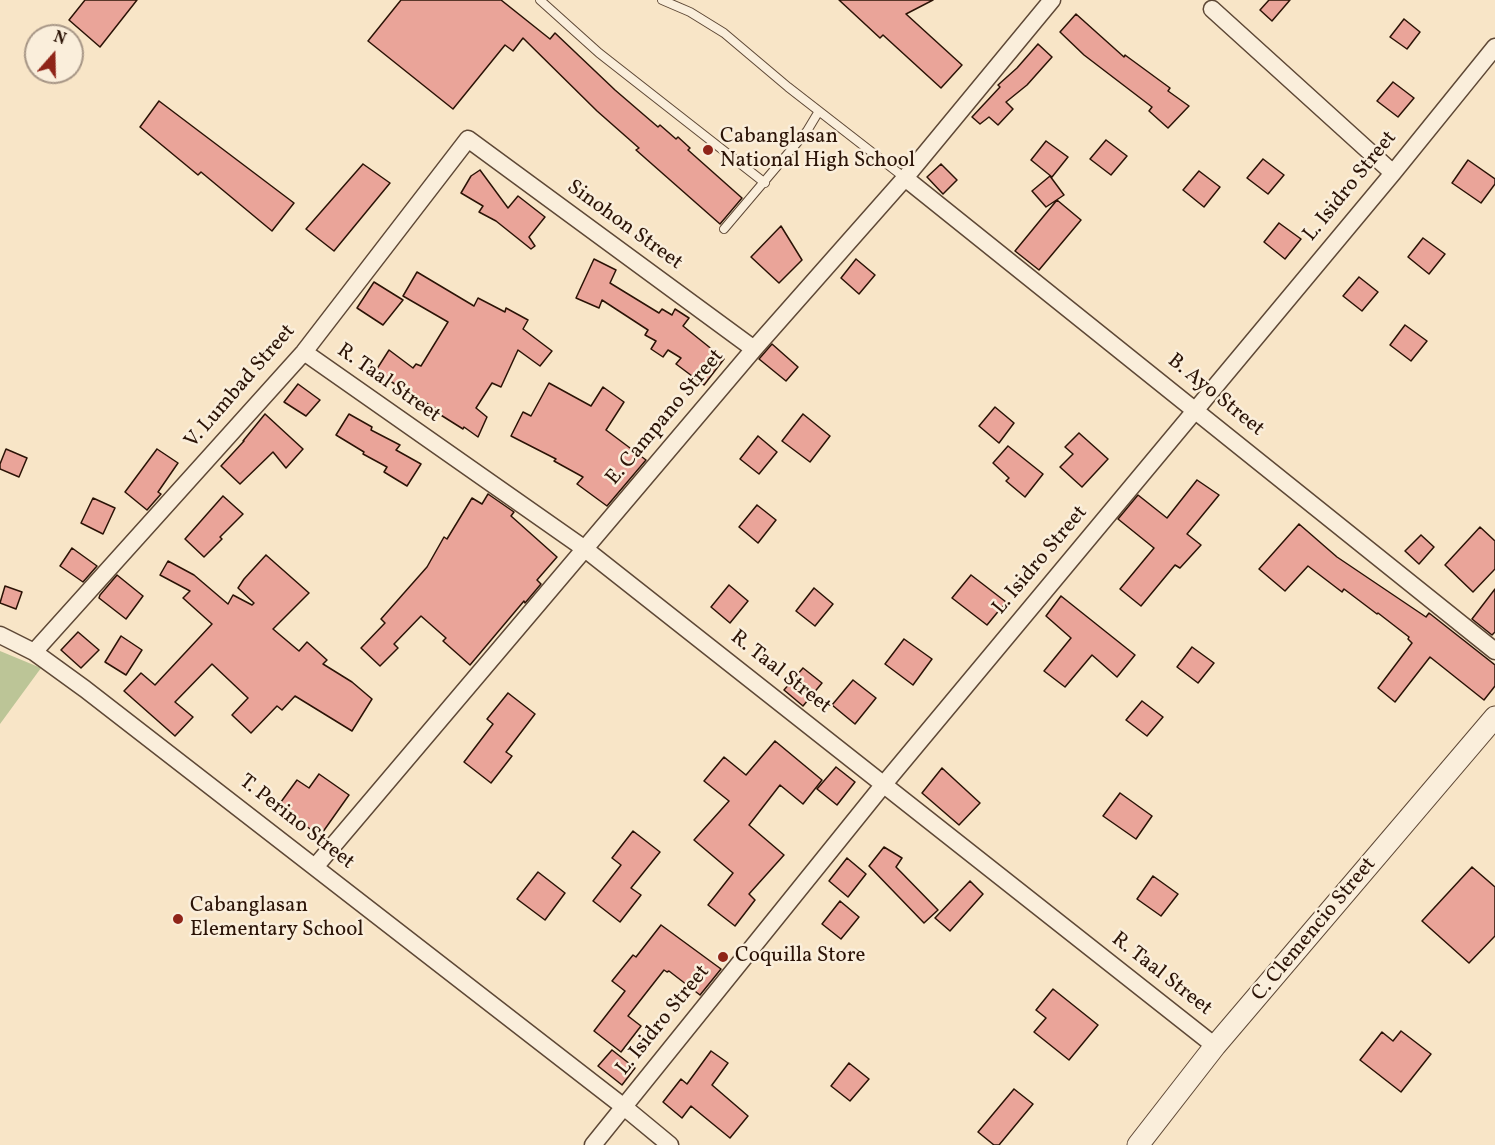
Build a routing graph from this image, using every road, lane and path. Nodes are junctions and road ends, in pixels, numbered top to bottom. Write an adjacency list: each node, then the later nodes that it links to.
1 (540, 0): 10 (lane)
2 (662, 0): 6 (lane)
3 (1052, 0): 9 (street, E. Campano Street)
4 (1212, 9): 8 (street)
5 (1495, 47): 8 (street, L. Isidro Street)
6 (819, 111): 9 (lane); 10 (lane)
7 (468, 139): 12 (street, Sinohon Street); 13 (street, V. Lumbad Street)
8 (1393, 173): 14 (street, L. Isidro Street)
9 (905, 178): 12 (street, E. Campano Street); 14 (street, B. Ayo Street)
10 (765, 183): 11 (lane)
11 (724, 229)
12 (754, 349): 15 (street, E. Campano Street)
13 (304, 352): 15 (street, R. Taal Street); 18 (street, V. Lumbad Street)
14 (1196, 410): 17 (street, B. Ayo Street); 20 (street, L. Isidro Street)
15 (585, 549): 20 (street, R. Taal Street); 21 (street, E. Campano Street)
16 (0, 635): 18 (street, T. Perino Street)
17 (1495, 651)
18 (34, 652): 21 (street, T. Perino Street)
19 (1495, 717): 22 (street, C. Clemencio Street)
20 (884, 784): 22 (street, R. Taal Street); 23 (street, L. Isidro Street)
21 (315, 867): 23 (street, T. Perino Street)
22 (1215, 1046): 26 (street, C. Clemencio Street)
23 (624, 1107): 24 (street, L. Isidro Street); 25 (street, T. Perino Street)
24 (593, 1145)
25 (670, 1145)
26 (1138, 1145)

